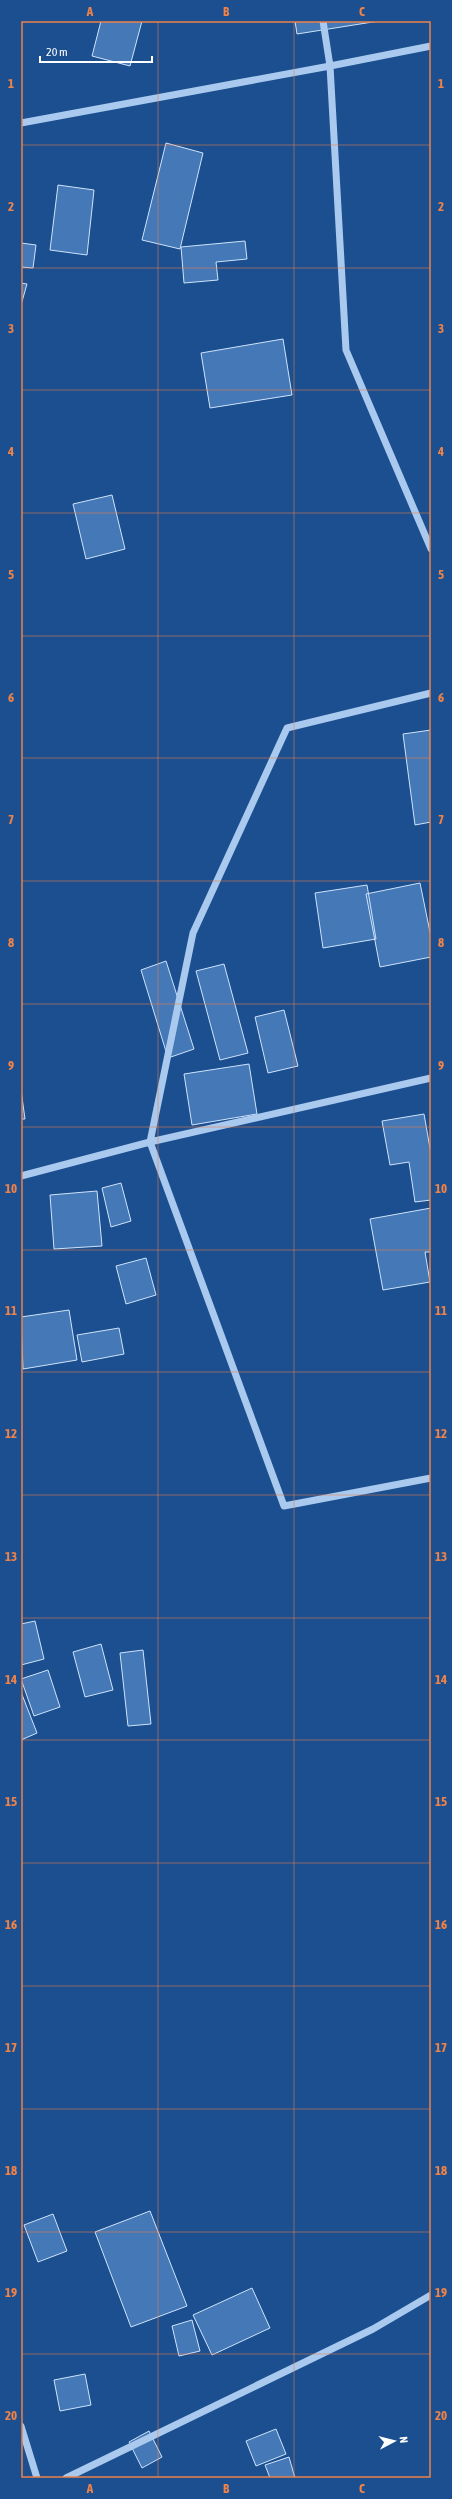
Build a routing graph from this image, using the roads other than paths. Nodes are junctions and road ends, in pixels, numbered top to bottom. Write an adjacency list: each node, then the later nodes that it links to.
1 (323, 21): 3 (street)
2 (431, 46): 3 (street)
3 (330, 66): 4 (street); 5 (street)
4 (21, 123)
5 (431, 549)
6 (431, 693): 8 (street)
7 (431, 1078): 8 (street)
8 (150, 1142): 9 (street); 10 (street)
9 (21, 1176)
10 (431, 1478)
11 (431, 2295): 14 (street)
12 (21, 2426): 13 (street)
13 (37, 2478)
14 (66, 2478)

